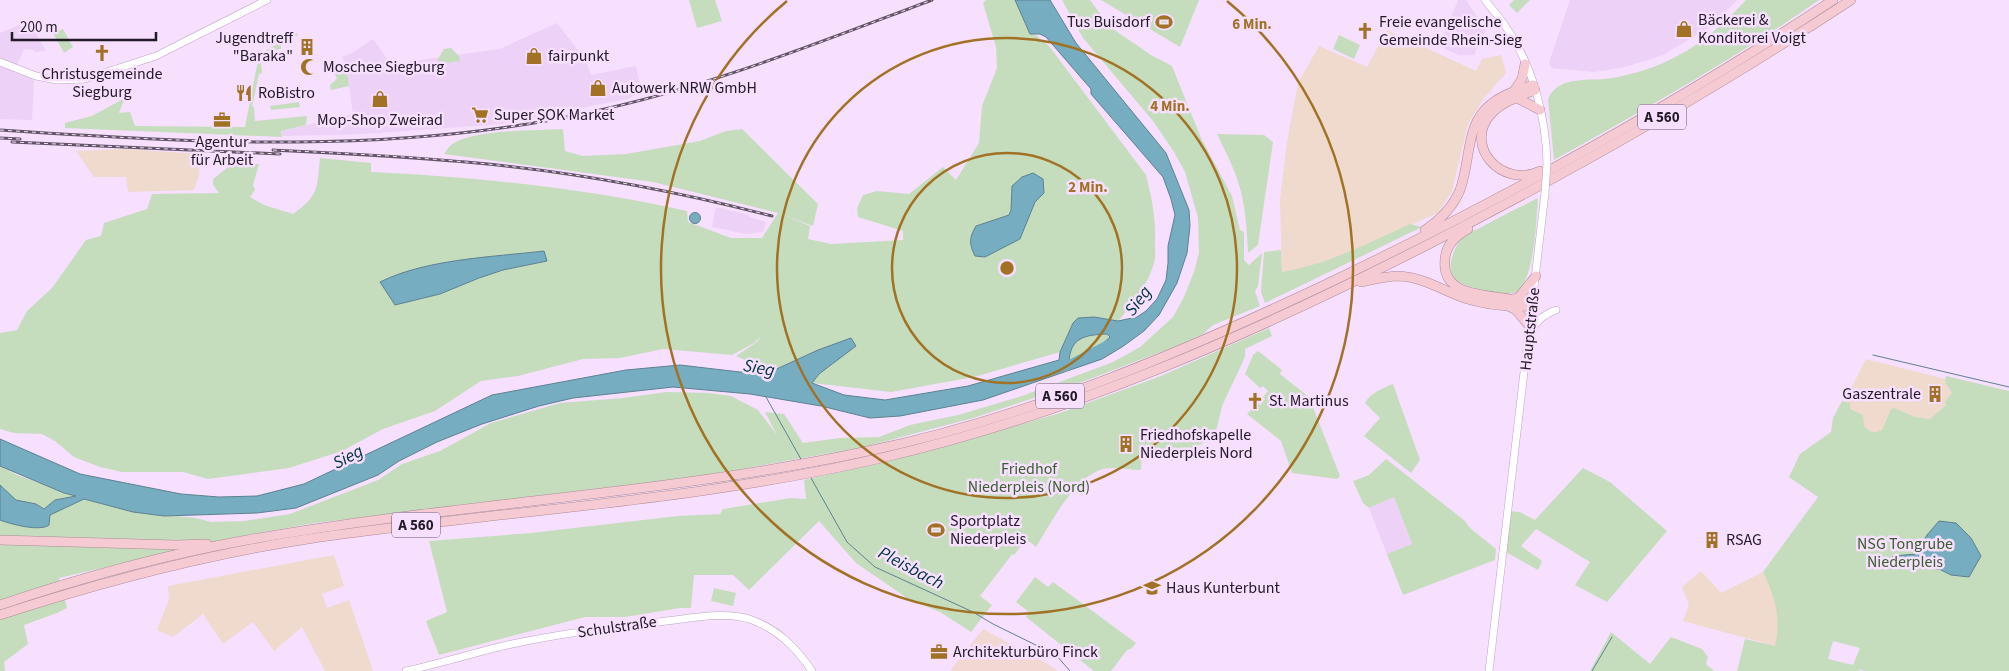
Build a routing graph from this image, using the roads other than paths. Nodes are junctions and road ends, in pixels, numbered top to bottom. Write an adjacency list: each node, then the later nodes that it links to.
1 (267, 0): 7 (main road)
2 (1485, 0): 8 (main road, Hauptstraße)
3 (1833, 0): 12 (highway, A 560)
4 (1851, 0): 6 (highway, A 560)
5 (1860, 0): 6 (highway)
6 (1823, 19): 13 (highway, A 560)
7 (2, 62)
8 (1525, 64): 9 (main road, Hauptstraße); 10 (highway)
9 (1534, 87): 10 (highway); 11 (main road, Hauptstraße)
10 (1515, 95): 11 (highway); 12 (highway); 14 (highway)
11 (1540, 110): 15 (main road, Hauptstraße, bridge)
12 (1566, 162): 14 (highway, A 560)
13 (1497, 209): 16 (highway, A 560); 17 (highway)
14 (1389, 254): 21 (highway, A 560)
15 (1536, 276): 17 (highway); 18 (main road, Hauptstraße)
16 (1342, 287): 17 (highway); 21 (highway, A 560)
17 (1510, 302): 18 (highway); 20 (highway)
18 (1532, 306): 20 (main road, Hauptstraße)
19 (1556, 310): 20 (main road)
20 (1530, 330): 27 (main road, Hauptstraße)
21 (817, 466): 22 (highway, A 560)
22 (798, 470): 24 (highway, A 560); 26 (highway, A 560)
23 (0, 540): 24 (highway)
24 (242, 541): 25 (highway, A 560)
25 (0, 605)
26 (0, 615)
27 (1492, 652): 30 (main road); 31 (main road, Hauptstraße)
28 (406, 671): 29 (main road, Schulstraße)
29 (812, 671)
30 (1484, 671)
31 (1489, 671)

